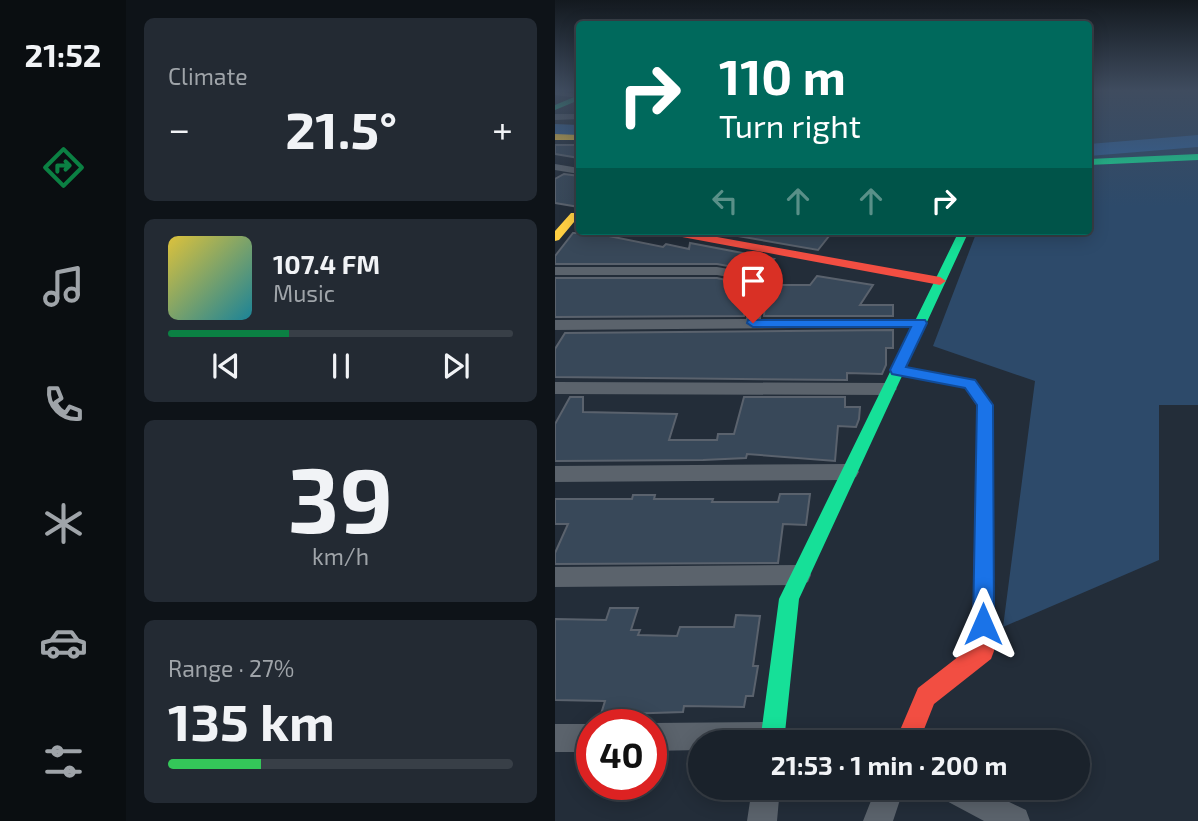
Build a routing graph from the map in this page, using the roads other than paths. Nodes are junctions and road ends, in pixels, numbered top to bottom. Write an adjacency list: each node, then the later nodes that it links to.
1 (555, 137): 2 (main road)
2 (576, 138)
3 (1198, 156): 4 (main road)
4 (1092, 162)
5 (555, 167): 6 (street)
6 (576, 170)
7 (555, 212): 8 (main road)
8 (576, 215)
9 (576, 216): 12 (main road)
10 (691, 235): 14 (main road)
11 (962, 235): 14 (main road)
12 (555, 238)
13 (555, 271): 15 (street)
14 (940, 281): 16 (main road)
15 (753, 323): 16 (street); 17 (street)
16 (920, 323): 18 (main road)
17 (555, 325)
18 (897, 370): 20 (main road); 26 (main road)
19 (555, 388): 20 (street)
20 (889, 389): 21 (main road)
21 (849, 472): 22 (street); 23 (main road)
22 (555, 474)
23 (800, 575): 24 (street); 25 (main road)
24 (555, 577)
25 (773, 730)
26 (912, 730)
27 (667, 737): 30 (street)
28 (555, 738): 29 (street)
29 (576, 738)
30 (688, 738)
31 (765, 800): 34 (street)
32 (886, 800): 35 (street)
33 (974, 800): 36 (street)
34 (762, 821)
35 (878, 821)
36 (1015, 821)

